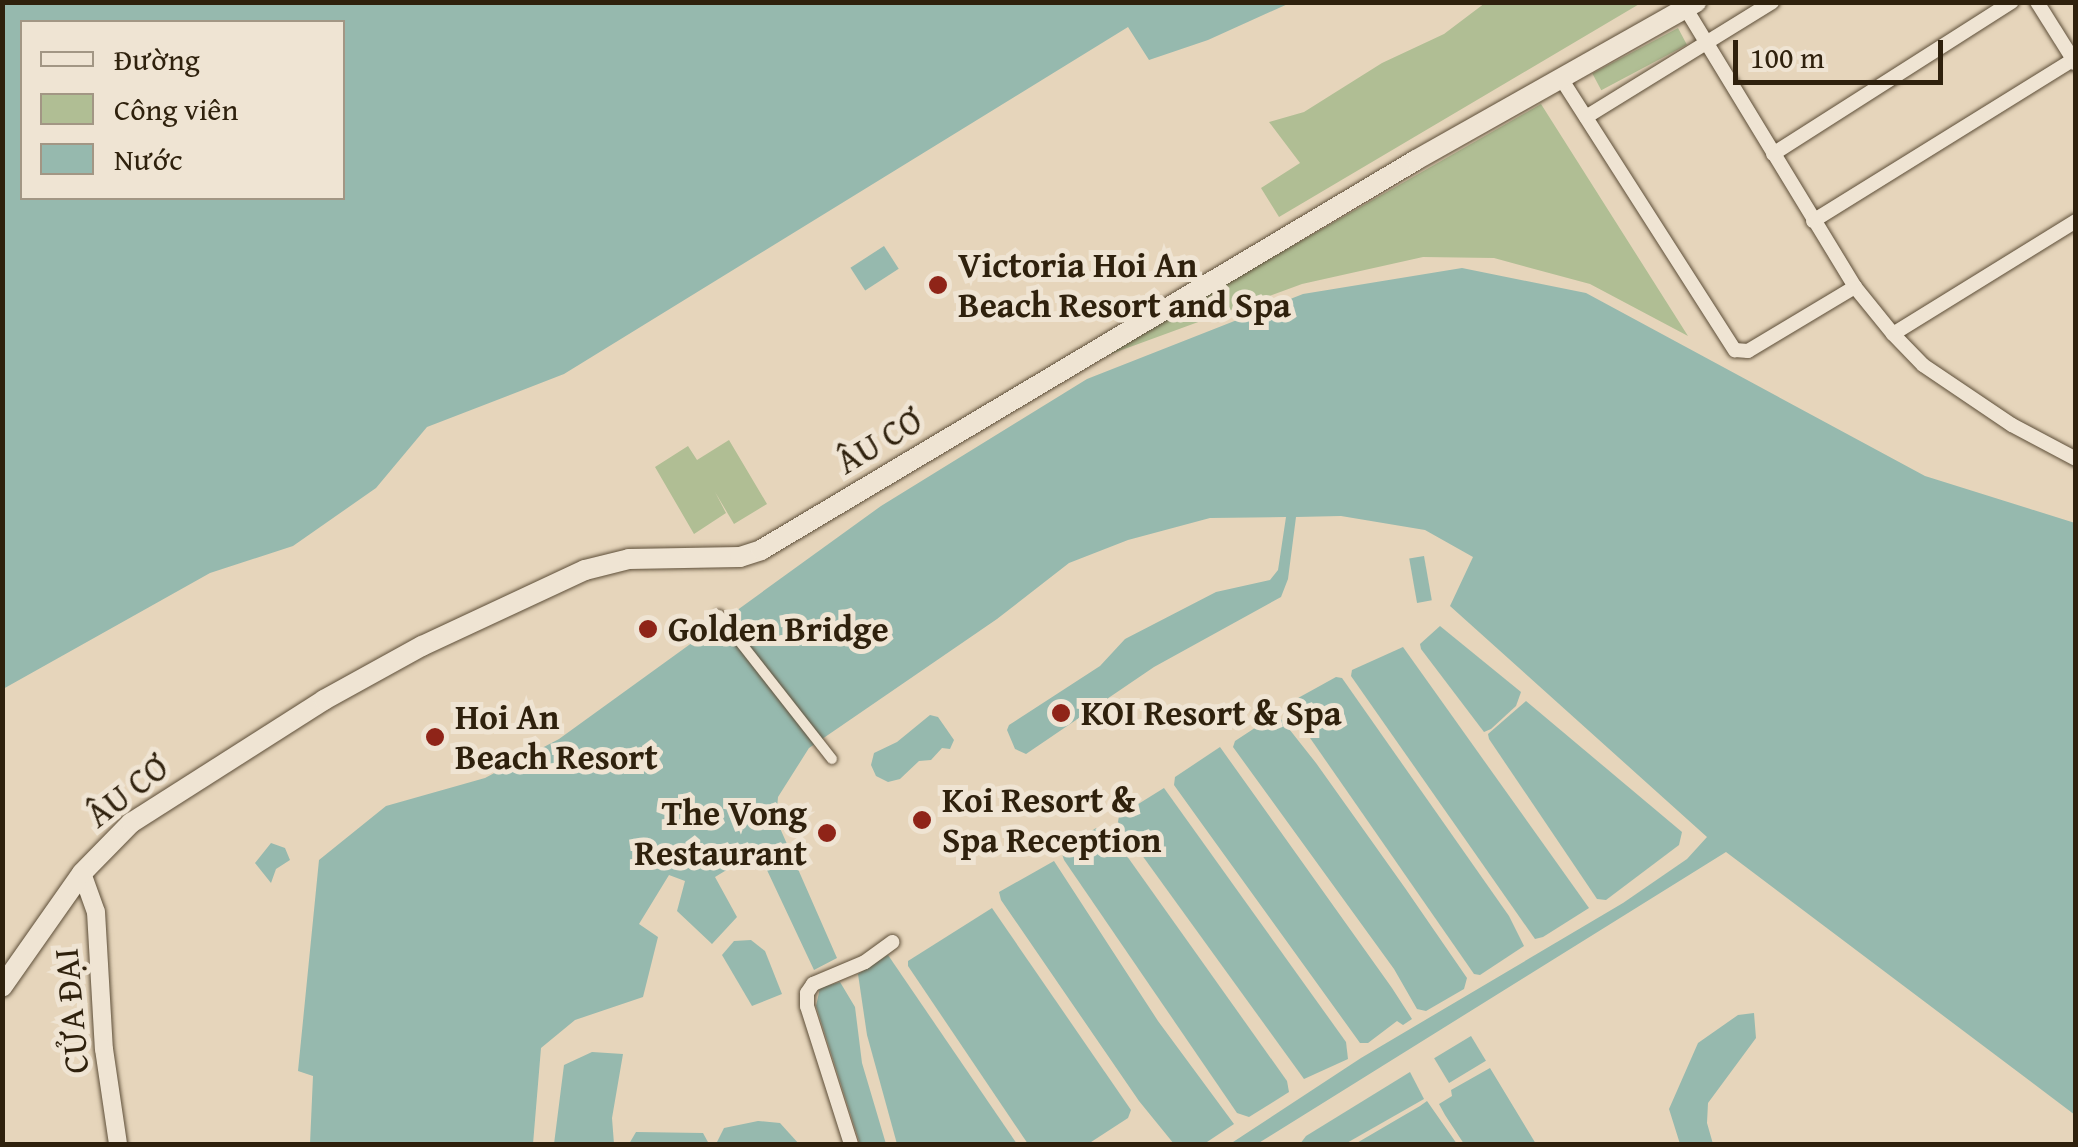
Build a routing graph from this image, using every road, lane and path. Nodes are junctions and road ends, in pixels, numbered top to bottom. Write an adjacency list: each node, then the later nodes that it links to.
1 (1772, 2): 5 (street)
2 (2012, 2): 9 (street)
3 (2036, 2): 6 (street)
4 (1691, 6): 5 (street); 7 (main road, ÂU CƠ)
5 (1705, 44): 8 (street); 9 (street)
6 (2074, 60): 10 (street)
7 (1562, 80): 8 (street); 17 (main road, ÂU CƠ)
8 (1586, 117): 12 (street)
9 (1774, 154): 10 (street)
10 (1812, 221): 12 (street)
11 (2076, 221): 13 (street)
12 (1855, 287): 13 (street)
13 (1893, 334): 14 (street)
14 (2076, 459)
15 (719, 615): 16 (street)
16 (832, 760)
17 (82, 873): 19 (main road, ÂU CƠ); 20 (street, CỬA ĐẠI)
18 (893, 942): 21 (street)
19 (2, 987)
20 (118, 1144)
21 (851, 1144)

